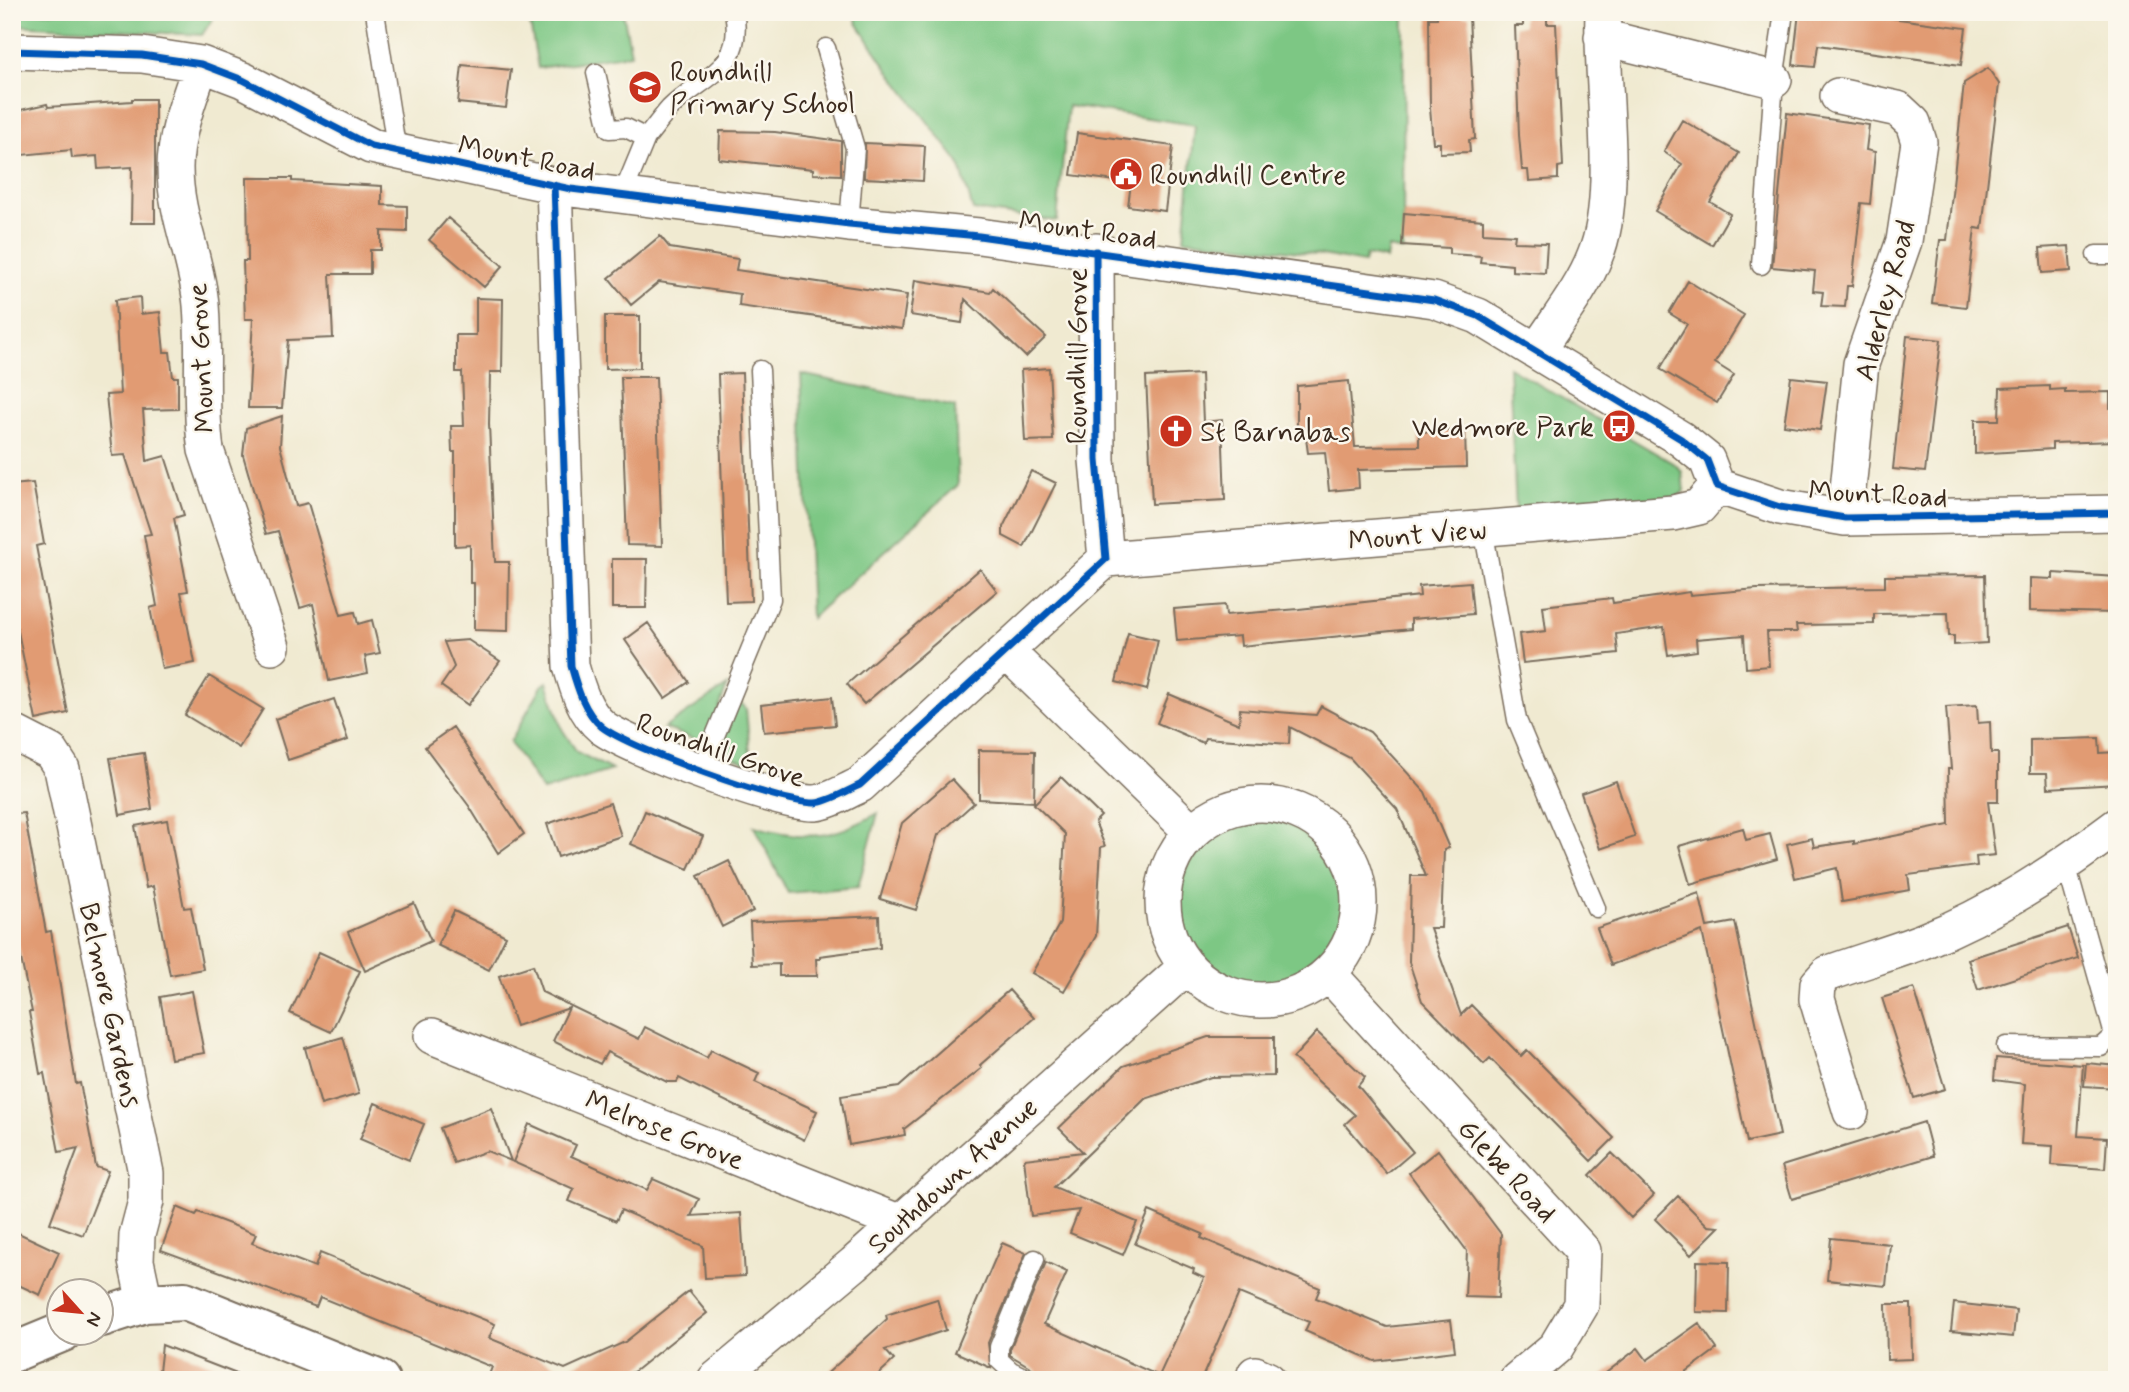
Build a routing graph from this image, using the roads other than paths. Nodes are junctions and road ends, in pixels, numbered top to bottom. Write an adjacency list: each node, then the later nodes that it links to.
1 (375, 12): 12 (lane)
2 (734, 12): 11 (lane)
3 (1783, 12): 9 (lane)
4 (1603, 24): 9 (street); 20 (street)
5 (826, 48): 15 (lane)
6 (12, 51): 7 (street, Mount Road)
7 (201, 64): 12 (street, Mount Road); 27 (street, Mount Grove)
8 (596, 73): 11 (lane)
9 (1774, 80): 19 (lane)
10 (1838, 96): 24 (street, Alderley Road)
11 (646, 138): 14 (lane)
12 (397, 153): 13 (street, Mount Road)
13 (554, 185): 14 (street, Mount Road); 30 (street, Roundhill Grove)
14 (622, 196): 15 (street, Mount Road)
15 (849, 224): 16 (street, Mount Road)
16 (1096, 251): 20 (street, Mount Road); 26 (street, Roundhill Grove)
17 (2096, 255): 18 (lane)
18 (2117, 255)
19 (1761, 265)
20 (1536, 351): 22 (street, Mount Road)
21 (760, 370): 30 (lane)
22 (1717, 486): 24 (street, Mount Road); 25 (street, Mount View)
23 (2117, 513): 24 (street, Mount Road)
24 (1845, 517)
25 (1483, 528): 26 (street, Mount View); 34 (lane)
26 (1106, 559): 28 (street, Roundhill Grove)
27 (272, 647)
28 (1007, 652): 30 (street, Roundhill Grove); 32 (street)
29 (12, 732): 42 (street, Belmore Gardens)
30 (701, 770)
31 (2117, 826): 33 (street)
32 (1192, 832): 35 (street); 36 (street)
33 (2067, 864): 38 (lane); 39 (street)
34 (1596, 908)
35 (1186, 967): 36 (street); 40 (street, Southdown Avenue)
36 (1329, 974): 49 (street, Glebe Road)
37 (432, 1036): 40 (street, Melrose Grove)
38 (2006, 1046)
39 (1851, 1112)
40 (898, 1222): 47 (street, Southdown Avenue)
41 (1035, 1259): 48 (lane)
42 (145, 1303): 43 (street); 46 (street)
43 (116, 1312)
44 (46, 1339): 45 (street)
45 (12, 1353)
46 (380, 1380)
47 (715, 1380)
48 (1030, 1380)
49 (1517, 1380)

